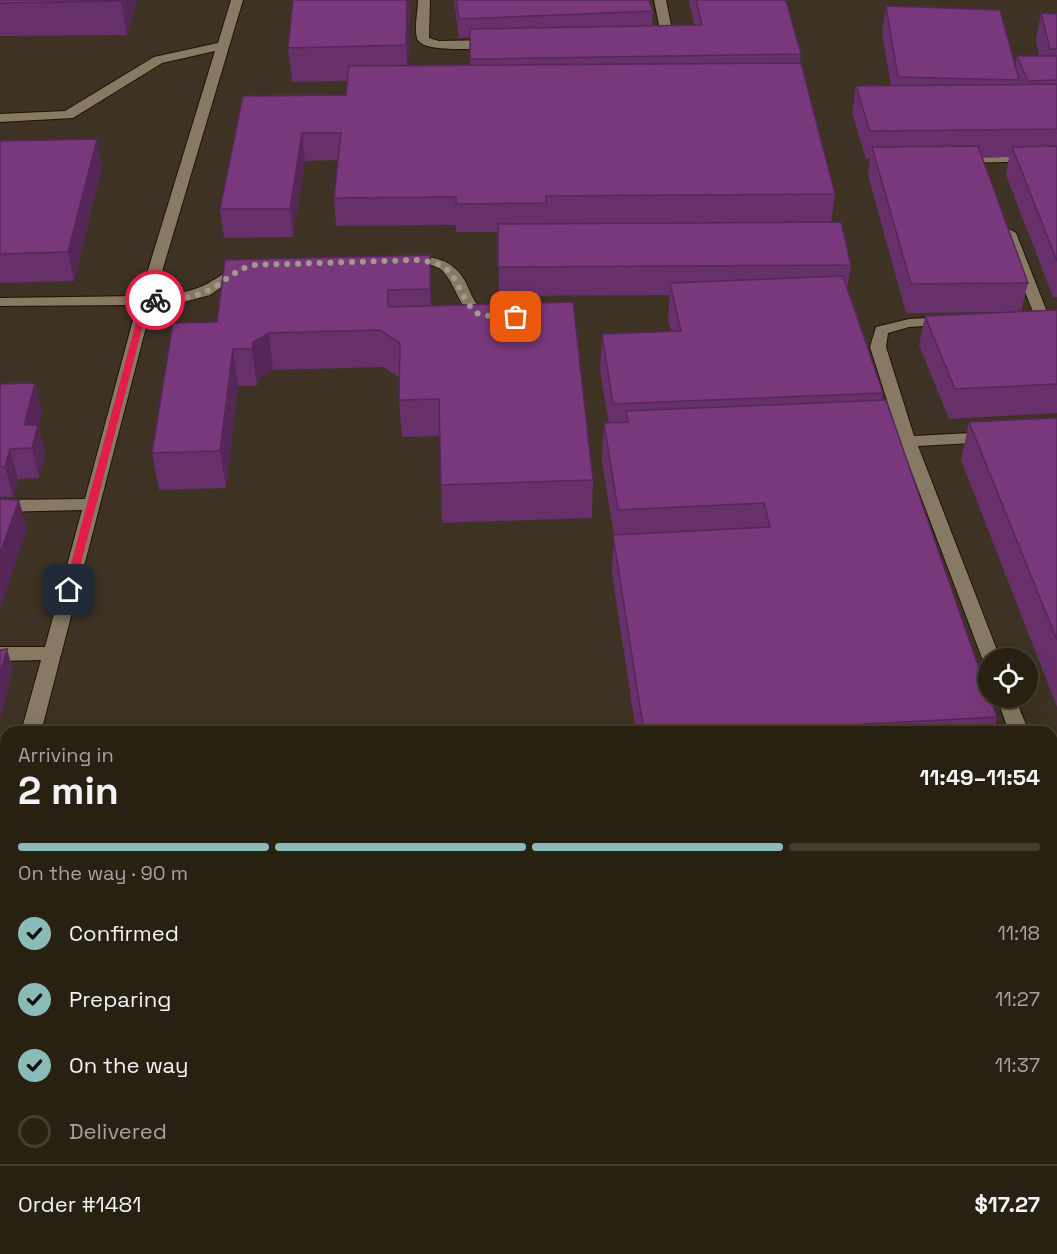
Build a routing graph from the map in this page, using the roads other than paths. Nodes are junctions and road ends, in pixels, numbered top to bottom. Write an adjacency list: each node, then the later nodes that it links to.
1 (237, 0): 6 (street)
2 (424, 0): 5 (street)
3 (660, 0): 4 (street)
4 (641, 42)
5 (510, 44)
6 (223, 46): 7 (street); 13 (street)
7 (0, 118)
8 (1057, 157): 9 (street)
9 (946, 160)
10 (1005, 222): 15 (street)
11 (393, 260): 16 (street)
12 (253, 265): 13 (street)
13 (146, 300): 14 (street); 20 (street)
14 (0, 302)
15 (1043, 316)
16 (504, 317)
17 (964, 320): 19 (street)
18 (1011, 436): 19 (street)
19 (908, 441): 22 (street)
20 (92, 504): 21 (street); 24 (street)
21 (0, 506)
22 (987, 648)
23 (0, 654): 24 (street)
24 (52, 654): 26 (street)
25 (1010, 708): 27 (street)
26 (33, 726)
27 (1017, 726)

